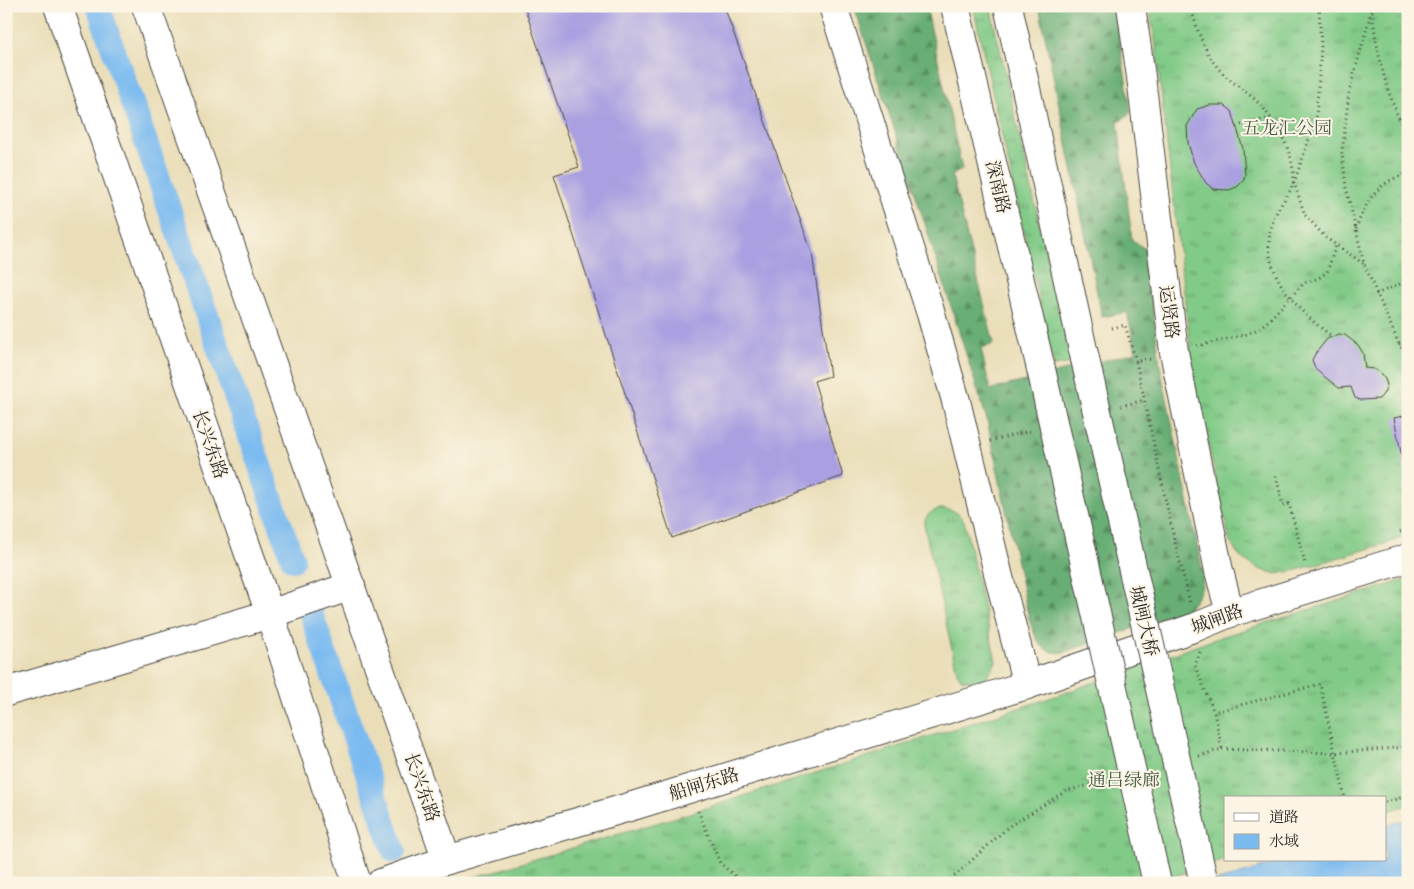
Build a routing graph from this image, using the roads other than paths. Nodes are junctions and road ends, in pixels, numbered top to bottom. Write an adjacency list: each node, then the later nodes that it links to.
1 (58, 6): 10 (street, 长兴东路)
2 (146, 6): 8 (street, 长兴东路)
3 (832, 6): 11 (street)
4 (955, 6): 16 (street, 深南路, bridge)
5 (1008, 6): 17 (street, 城闸大桥, bridge)
6 (1131, 6): 9 (street, 运贤路)
7 (1408, 558): 9 (street, 城闸路)
8 (352, 586): 10 (street); 13 (street, 长兴东路)
9 (1230, 613): 11 (street, 城闸路)
10 (270, 614): 12 (street); 14 (street, 长兴东路)
11 (1027, 685): 13 (street, 船闸东路)
12 (6, 692)
13 (447, 860): 15 (street, 船闸东路)
14 (357, 883)
15 (382, 883)
16 (1157, 883)
17 (1204, 883)

